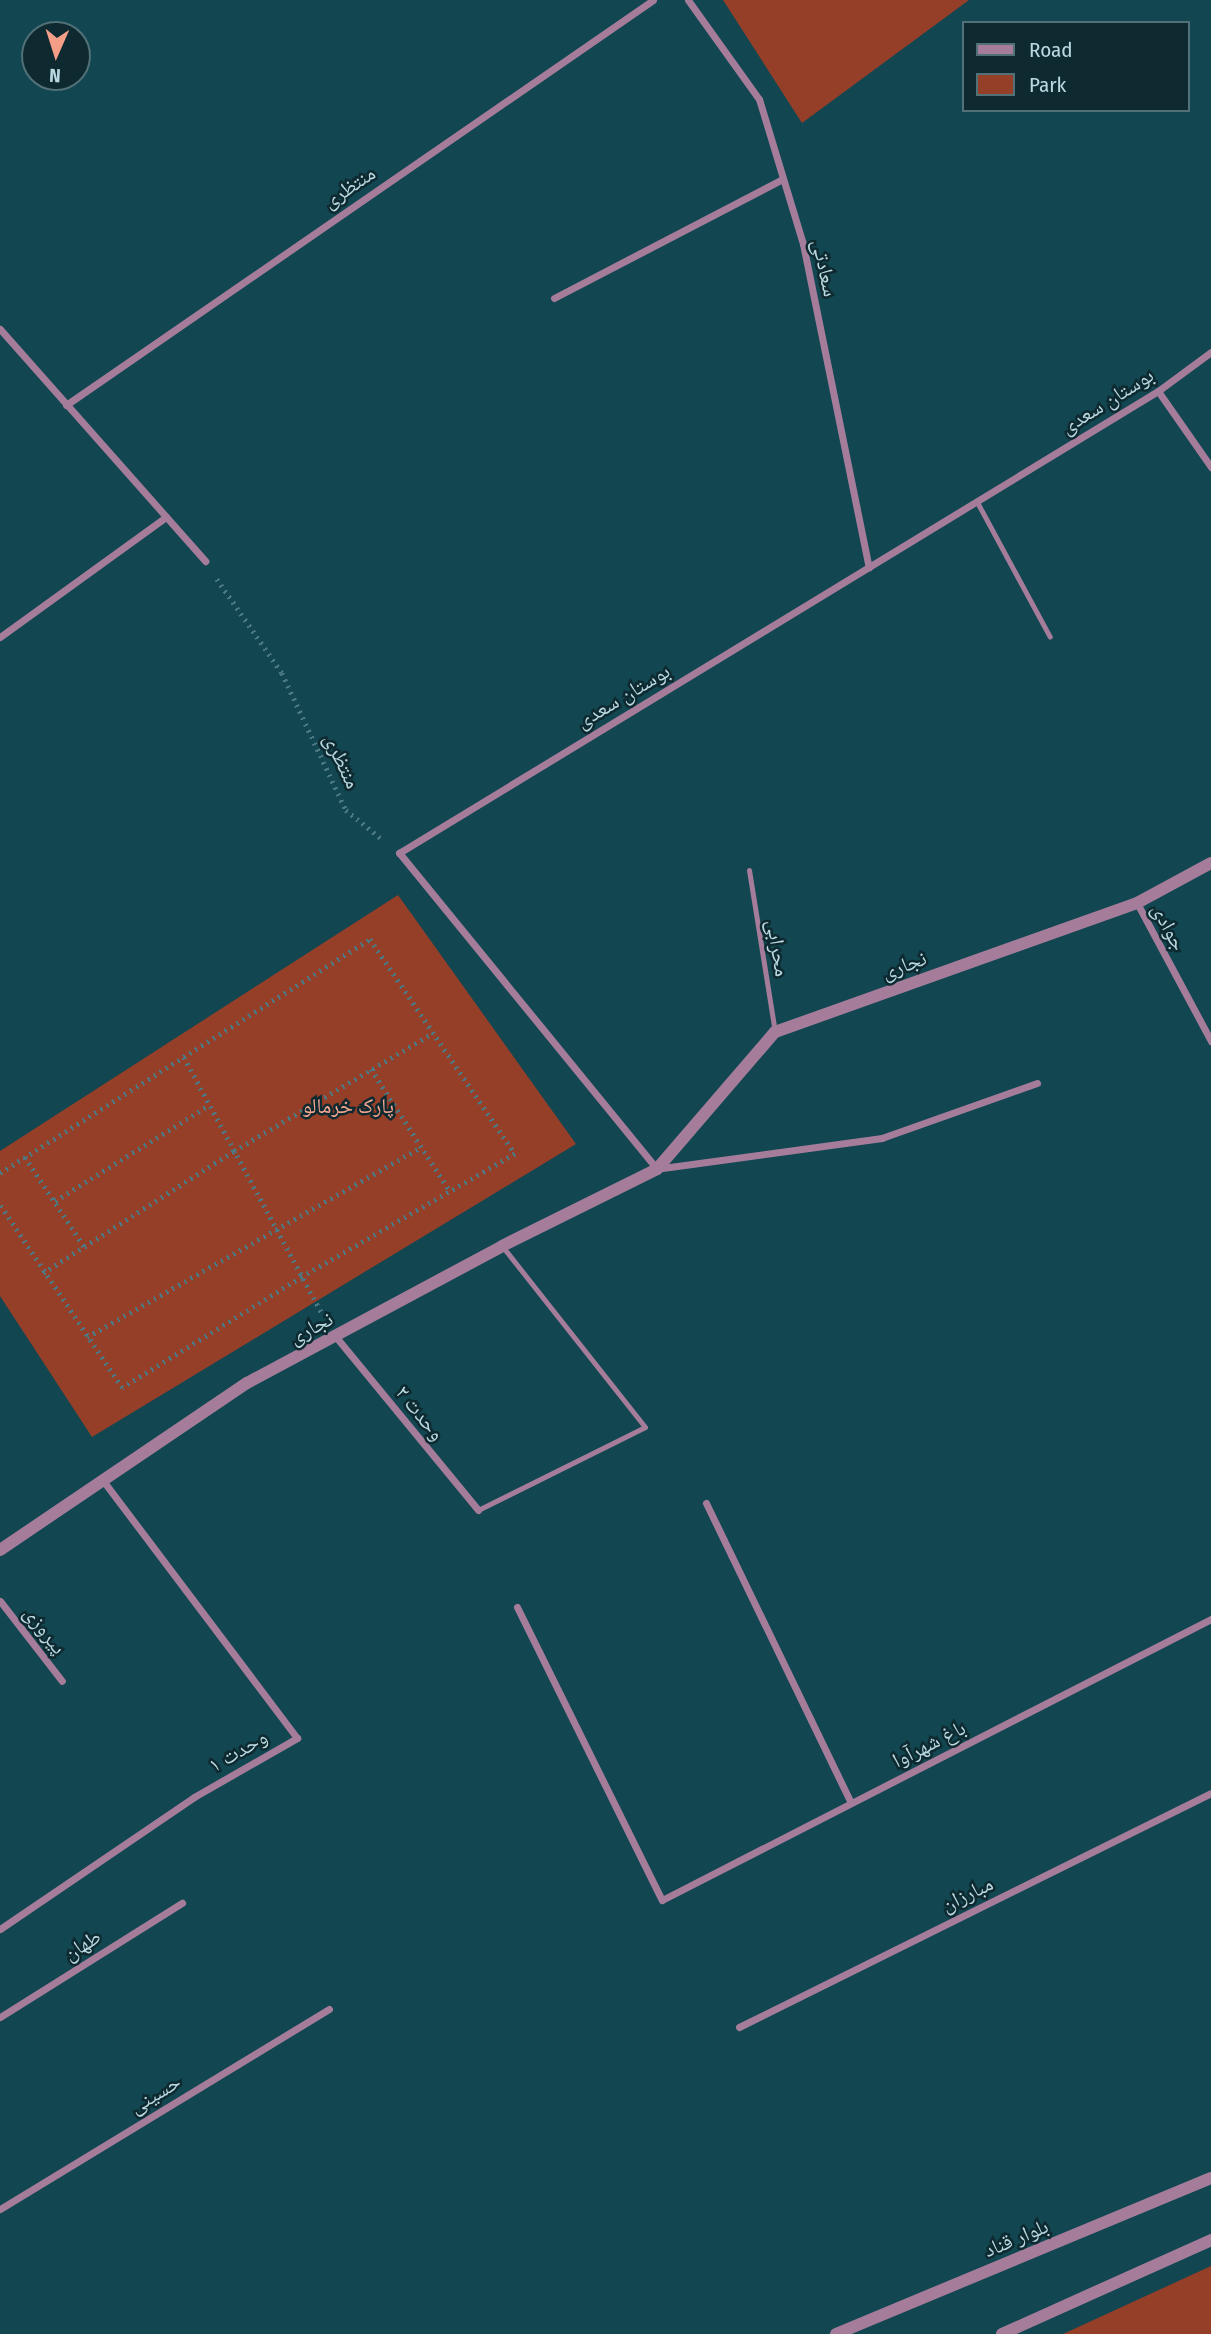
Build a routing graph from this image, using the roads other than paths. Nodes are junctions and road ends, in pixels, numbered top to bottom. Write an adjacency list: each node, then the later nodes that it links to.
1 (653, 0): 8 (street, منتظری)
2 (688, 0): 3 (street, سعادتی)
3 (783, 178): 4 (street); 13 (street, سعادتی)
4 (554, 298)
5 (0, 329): 8 (street)
6 (1211, 352): 7 (street, بوستان سعدی)
7 (1158, 391): 9 (street); 10 (street, بوستان سعدی)
8 (66, 405): 11 (street)
9 (1211, 467)
10 (976, 502): 13 (street, بوستان سعدی); 15 (lane)
11 (166, 517): 12 (street); 14 (street)
12 (205, 561)
13 (869, 567): 22 (street, بوستان سعدی)
14 (0, 637)
15 (1051, 638)
16 (1211, 863): 18 (street, نجاری)
17 (749, 870): 19 (lane, محرابی)
18 (1137, 903): 19 (street, نجاری); 20 (street, جوادی)
19 (775, 1032): 22 (street, نجاری)
20 (1211, 1041)
21 (1037, 1083): 22 (street, نجاری)
22 (657, 1169): 23 (street, نجاری)
23 (502, 1246): 24 (street, نجاری); 27 (lane)
24 (336, 1337): 25 (street, نجاری); 27 (street, وحدت ۲)
25 (103, 1481): 28 (street, نجاری); 36 (street, وحدت ۱)
26 (706, 1503): 34 (street)
27 (478, 1510)
28 (0, 1550)
29 (0, 1601): 32 (street, پیروزی)
30 (517, 1607): 34 (street, باغ شهرآوا)
31 (1211, 1619): 34 (street, باغ شهرآوا)
32 (62, 1681)
33 (1211, 1793): 39 (street, مبارزان)
34 (851, 1803)
35 (182, 1903): 38 (street, طهان)
36 (0, 1929)
37 (329, 2009): 41 (street, حسینی)
38 (0, 2017)
39 (739, 2026)
40 (1211, 2178): 43 (street, بلوار قناد)
41 (0, 2209)
42 (1211, 2240): 44 (street)
43 (836, 2334)
44 (1002, 2334)

